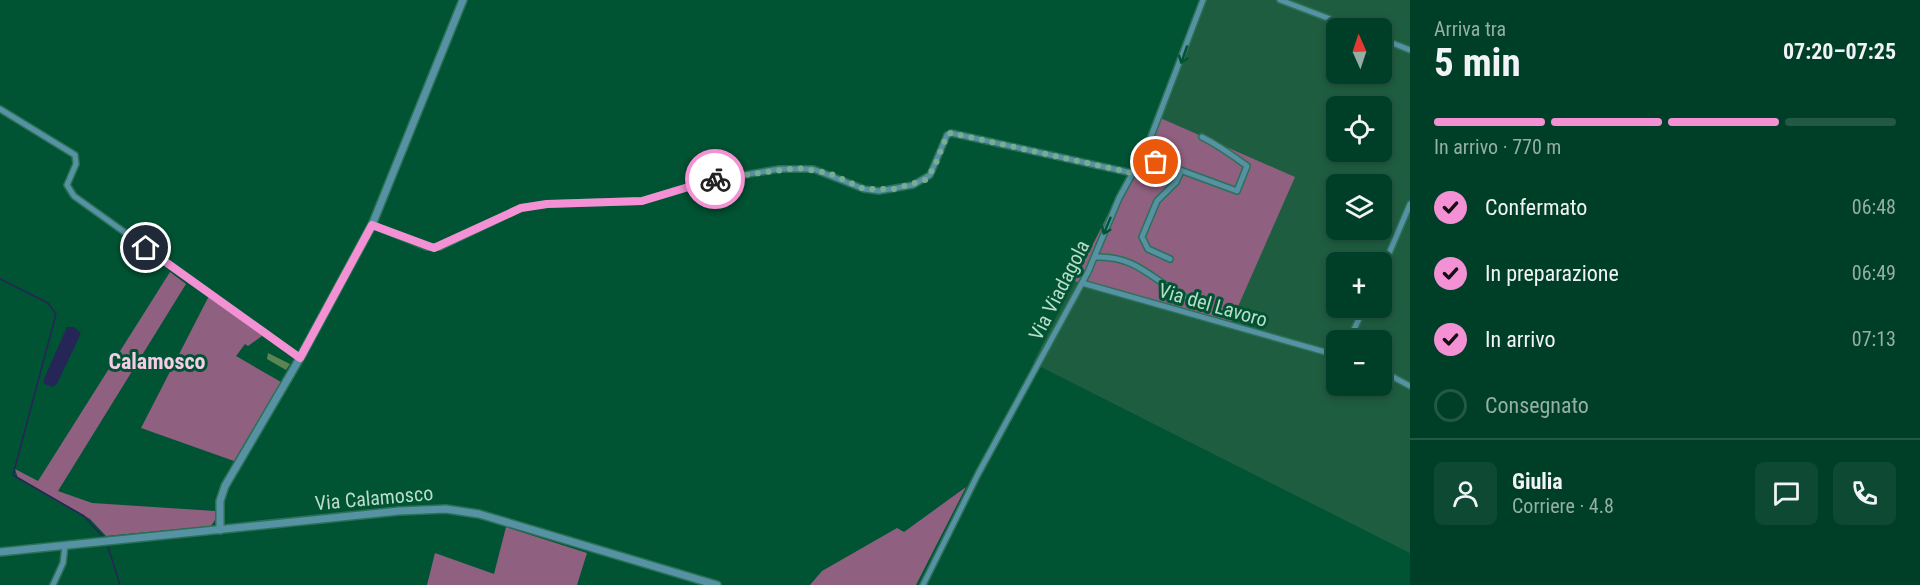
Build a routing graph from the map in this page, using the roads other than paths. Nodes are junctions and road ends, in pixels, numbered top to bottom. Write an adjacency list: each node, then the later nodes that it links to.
1 (463, 0): 13 (street)
2 (1203, 0): 9 (street, Via Viadagola, one-way to 9)
3 (1280, 0): 4 (street)
4 (1328, 18)
5 (1392, 43): 6 (street)
6 (1410, 50)
7 (0, 110): 20 (street)
8 (1202, 137): 10 (street)
9 (1142, 156): 10 (street); 11 (street, Via Viadagola)
10 (1181, 171): 16 (street)
11 (1132, 173): 13 (street); 15 (street, Via Viadagola, one-way to 15)
12 (1410, 204): 14 (street)
13 (372, 225): 20 (street)
14 (1390, 252)
15 (1095, 257): 17 (street, Via Viadagola); 18 (street)
16 (1170, 259)
17 (1082, 283): 19 (street, Via del Lavoro); 28 (street, Via Viadagola)
18 (1184, 297)
19 (1326, 352)
20 (300, 358): 23 (street)
21 (1392, 377): 22 (street)
22 (1410, 386)
23 (219, 530): 24 (street, Via Calamosco); 27 (street, Via Calamosco)
24 (65, 546): 25 (street, Via Calamosco); 26 (street)
25 (0, 552)
26 (53, 585)
27 (717, 585)
28 (923, 585)

